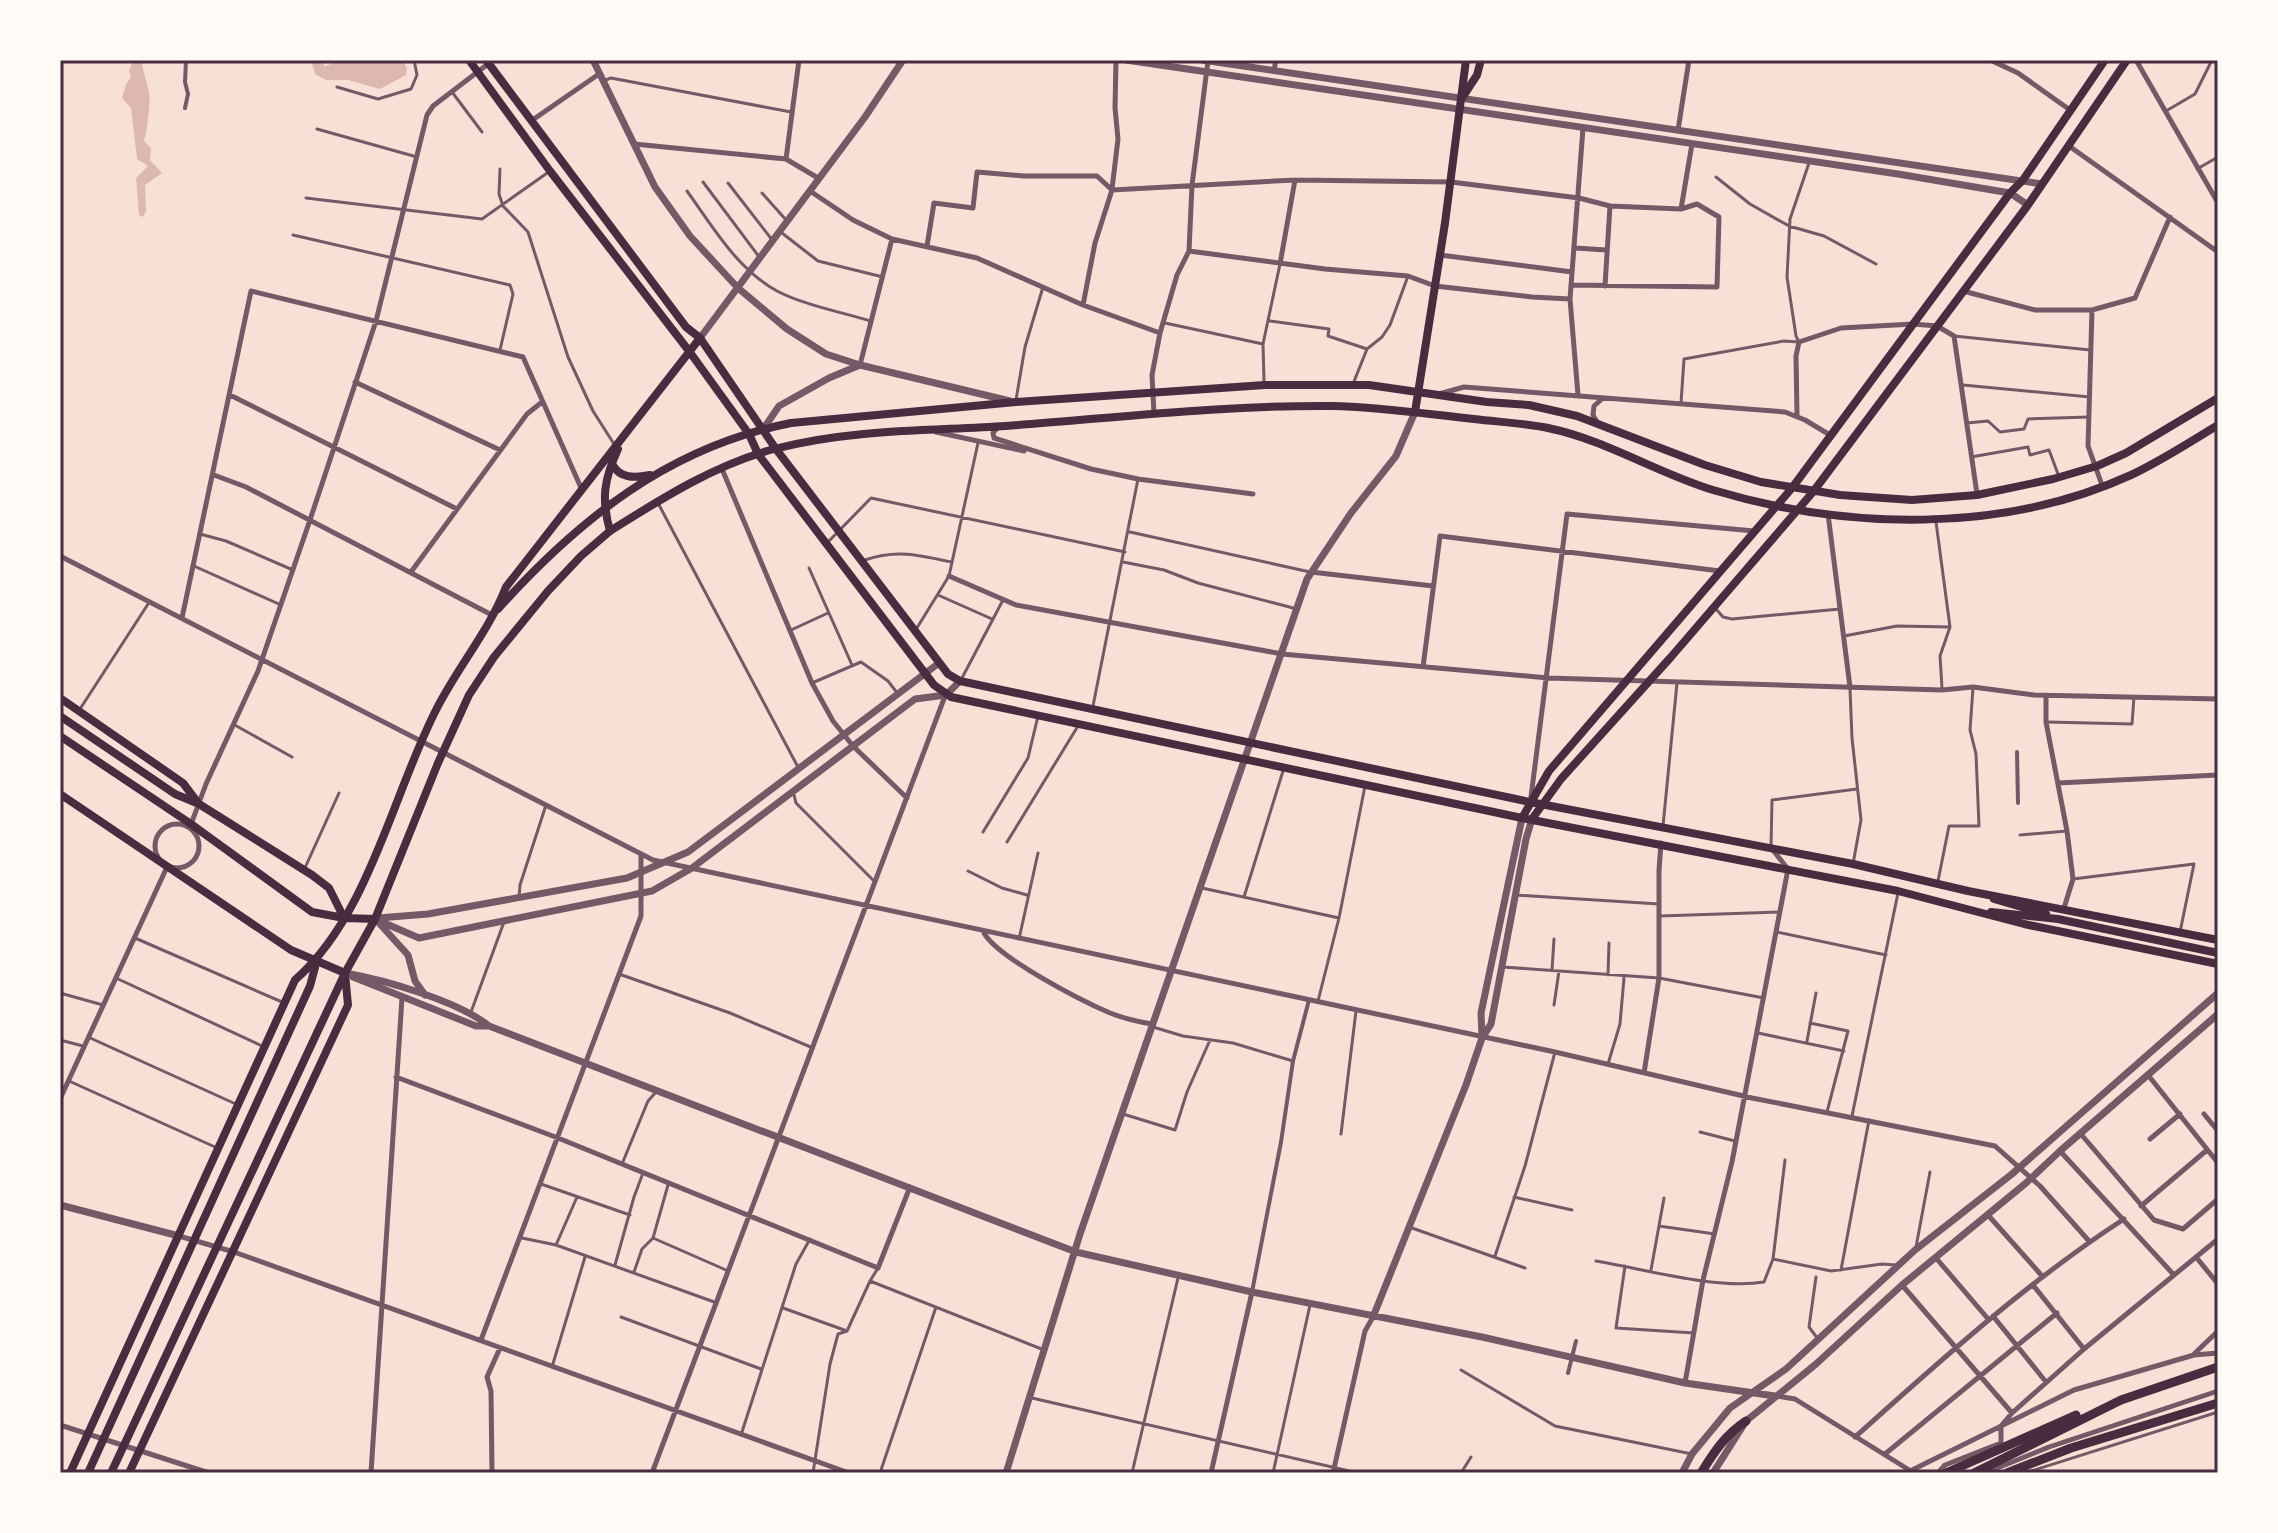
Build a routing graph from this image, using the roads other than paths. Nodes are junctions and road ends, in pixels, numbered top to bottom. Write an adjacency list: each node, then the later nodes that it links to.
1 (186, 60): 28 (street)
2 (414, 60): 25 (lane)
3 (469, 60): 22 (main road)
4 (593, 60): 24 (street)
5 (799, 60): 32 (street)
6 (903, 60): 49 (street)
7 (1116, 60): 58 (street)
8 (1126, 60): 23 (street)
9 (1202, 60): 10 (street)
10 (1208, 60): 21 (street); 23 (street)
11 (1276, 60): 21 (street)
12 (1466, 60): 27 (main road)
13 (1481, 60): 27 (main road)
14 (1689, 60): 36 (street)
15 (1990, 60): 29 (street)
16 (2105, 60): 29 (main road)
17 (2127, 60): 40 (main road)
18 (2136, 60): 31 (street)
19 (2212, 60): 31 (lane)
20 (487, 62): 22 (street); 33 (main road)
21 (1274, 70): 27 (street)
22 (477, 72): 26 (street); 47 (main road)
23 (1207, 72): 30 (street); 56 (street)
24 (601, 77): 32 (lane); 33 (street); 39 (street)
25 (337, 87)
26 (452, 92): 37 (lane); 41 (street)
27 (1462, 99): 30 (main road); 36 (street)
28 (185, 108)
29 (2071, 110): 51 (main road)
30 (1460, 111): 34 (street); 53 (main road)
31 (2165, 111): 46 (street)
32 (791, 112): 43 (street)
33 (531, 121): 108 (main road)
34 (1584, 127): 38 (street); 63 (street)
35 (317, 129): 41 (lane)
36 (1678, 130): 51 (street)
37 (482, 132)
38 (1692, 143): 44 (street); 69 (street)
39 (633, 144): 43 (street); 95 (street)
40 (2068, 146): 55 (main road); 70 (street)
41 (417, 157): 68 (street)
42 (2218, 157): 46 (lane)
43 (786, 159): 49 (street)
44 (1810, 161): 61 (street); 72 (lane)
45 (500, 169): 66 (lane)
46 (2197, 169): 64 (street)
47 (550, 171): 66 (lane); 114 (main road)
48 (1716, 177): 72 (lane)
49 (818, 178): 57 (street)
50 (1295, 180): 53 (street); 56 (street); 85 (street)
51 (2023, 180): 55 (street); 61 (main road)
52 (703, 182): 84 (lane)
53 (1451, 182): 63 (street); 82 (main road)
54 (728, 183): 76 (lane)
55 (2042, 184): 65 (main road)
56 (1192, 185): 58 (street); 80 (street)
57 (809, 190): 71 (street); 75 (street)
58 (1112, 190): 77 (street); 98 (street)
59 (687, 191): 87 (lane)
60 (762, 193): 71 (lane)
61 (2010, 193): 65 (street); 104 (main road)
62 (306, 198): 68 (lane)
63 (1579, 198): 67 (street); 78 (street)
64 (2218, 203)
65 (2028, 205): 96 (main road)
66 (503, 206): 68 (lane); 145 (lane)
67 (1610, 206): 69 (street); 79 (street)
68 (405, 209): 83 (street)
69 (1681, 209): 93 (street)
70 (2170, 217): 81 (street); 99 (street)
71 (787, 221): 73 (street)
72 (1789, 226): 86 (lane); 109 (lane)
73 (780, 231): 76 (street); 90 (lane)
74 (293, 235): 83 (lane)
75 (892, 239): 77 (street); 90 (street)
76 (773, 241): 84 (street)
77 (927, 246): 94 (street)
78 (1575, 248): 79 (street); 88 (street)
79 (1606, 250): 93 (street)
80 (1189, 251): 85 (street); 103 (street)
81 (2218, 252)
82 (1439, 255): 88 (street); 92 (main road)
83 (393, 258): 101 (street); 112 (lane)
84 (760, 258): 87 (street)
85 (1280, 264): 89 (street); 100 (lane)
86 (1876, 264)
87 (750, 271): 95 (street); 102 (lane)
88 (1572, 272): 91 (street)
89 (1408, 276): 92 (street); 111 (lane)
90 (883, 277): 102 (street)
91 (1571, 285): 93 (street); 97 (street)
92 (1435, 286): 97 (street); 120 (main road)
93 (1605, 286)
94 (1043, 287): 98 (street); 129 (lane)
95 (738, 288): 108 (street); 115 (street)
96 (1962, 291): 99 (street); 105 (main road)
97 (1570, 299): 124 (street)
98 (1083, 305): 106 (street)
99 (2092, 310): 113 (street)
100 (1269, 320): 110 (lane); 111 (lane)
101 (376, 321): 112 (street); 116 (street); 122 (street)
102 (871, 321): 115 (street)
103 (1163, 323): 106 (street); 110 (lane)
104 (1913, 324): 105 (street); 109 (street); 142 (main road)
105 (1937, 326): 107 (street); 162 (main road)
106 (1160, 333): 121 (street)
107 (1954, 336): 113 (lane); 119 (street)
108 (700, 338): 114 (main road); 139 (main road)
109 (1799, 342): 130 (lane); 133 (street)
110 (1263, 344): 117 (lane)
111 (1367, 349): 118 (lane)
112 (500, 350): 128 (street)
113 (2092, 350): 125 (street)
114 (689, 351): 141 (main road); 143 (main road)
115 (860, 365): 129 (street); 139 (street)
116 (355, 382): 146 (street); 148 (street)
117 (1265, 385): 118 (main road); 121 (main road)
118 (1353, 385): 120 (main road)
119 (1962, 385): 125 (lane); 136 (street)
120 (1419, 391): 123 (main road); 131 (main road)
121 (1153, 394): 129 (main road); 132 (street)
122 (230, 395): 146 (street); 156 (street)
123 (1434, 395): 124 (street); 135 (main road)
124 (1578, 395): 126 (street)
125 (2090, 397): 134 (street)
126 (1603, 398): 130 (street); 135 (street)
127 (2218, 398): 153 (main road)
128 (542, 402): 148 (street); 161 (street)
129 (1016, 402): 139 (main road)
130 (1681, 403): 133 (street)
131 (1415, 412): 132 (main road); 166 (main road); 191 (street)
132 (1155, 415): 138 (main road)
133 (1797, 416): 142 (street)
134 (2089, 417): 136 (lane); 153 (street)
135 (1597, 423): 160 (main road)
136 (1967, 423): 151 (street)
137 (2218, 425): 159 (main road)
138 (1000, 426): 140 (main road); 149 (street)
139 (764, 428): 141 (main road); 147 (main road)
140 (917, 428): 144 (street); 147 (main road)
141 (749, 434): 150 (main road); 155 (main road)
142 (1830, 435): 160 (main road)
143 (623, 440): 145 (main road); 152 (main road)
144 (979, 440): 149 (street); 171 (lane)
145 (616, 447): 161 (main road)
146 (333, 448): 168 (street); 173 (street)
147 (776, 449): 150 (main road); 176 (main road)
148 (500, 450): 168 (street)
149 (1033, 451): 158 (street)
150 (758, 454): 154 (main road); 179 (main road)
151 (1971, 457): 157 (lane); 164 (street)
152 (612, 464): 155 (main road); 167 (main road)
153 (2097, 466): 157 (main road); 159 (street)
154 (722, 469): 165 (main road); 207 (street)
155 (655, 474): 167 (main road)
156 (214, 475): 173 (street); 178 (street)
157 (2059, 478): 164 (main road)
158 (1138, 479): 163 (street); 177 (lane)
159 (2102, 486): 172 (main road)
160 (1792, 488): 162 (main road); 166 (main road)
161 (582, 491): 201 (main road)
162 (1813, 492): 164 (main road); 169 (main road)
163 (1253, 494)
164 (1977, 495)
165 (658, 501): 174 (main road); 248 (lane)
166 (1777, 505): 169 (main road); 175 (main road)
167 (603, 507): 174 (main road); 201 (main road)
168 (457, 509): 190 (street)
169 (1799, 509): 170 (main road); 198 (main road)
170 (1828, 514): 172 (main road); 200 (street)
171 (962, 517): 176 (lane); 181 (lane); 184 (lane)
172 (1936, 519): 206 (lane)
173 (310, 520): 188 (street); 190 (street)
174 (610, 531): 243 (main road)
175 (1754, 531): 180 (street); 189 (main road)
176 (839, 532): 179 (lane); 183 (main road)
177 (1128, 532): 181 (lane); 191 (lane)
178 (200, 534): 186 (street); 188 (lane)
179 (826, 544): 215 (main road)
180 (1563, 551): 189 (street); 193 (street); 216 (street)
181 (1125, 552): 185 (lane)
182 (60, 556): 196 (street)
183 (861, 561): 184 (lane); 208 (main road)
184 (952, 562): 192 (lane)
185 (1123, 562): 199 (lane); 205 (lane)
186 (194, 566): 197 (lane); 203 (street)
187 (809, 568): 202 (lane)
188 (293, 570): 197 (street)
189 (1720, 571): 217 (main road)
190 (411, 572): 201 (street)
191 (1310, 572): 193 (street); 199 (street)
192 (949, 576): 194 (lane); 195 (street)
193 (1433, 586): 214 (street)
194 (938, 595): 204 (lane); 208 (lane)
195 (1003, 599): 204 (lane); 205 (street)
196 (150, 601): 203 (street); 232 (lane)
197 (281, 605): 211 (street)
198 (1714, 607): 200 (lane); 219 (main road)
199 (1297, 609): 210 (street)
200 (1840, 609): 209 (street)
201 (495, 612): 240 (main road)
202 (828, 613): 207 (lane); 213 (lane)
203 (182, 618): 211 (street)
204 (992, 619): 218 (lane)
205 (1110, 622): 210 (street); 231 (lane)
206 (1950, 627): 209 (lane); 224 (lane)
207 (791, 630): 220 (street)
208 (915, 631): 212 (main road)
209 (1844, 636): 222 (street)
210 (1282, 654): 214 (street); 241 (street)
211 (263, 659): 236 (street); 240 (street)
212 (939, 663): 215 (street); 218 (main road)
213 (852, 665): 220 (lane); 225 (lane)
214 (1423, 667): 216 (street)
215 (925, 673): 225 (street); 226 (main road)
216 (1548, 678): 217 (street); 257 (street)
217 (1629, 680): 219 (street); 257 (main road)
218 (960, 681): 226 (street); 231 (main road)
219 (1649, 681): 221 (street); 261 (main road)
220 (812, 683): 238 (street)
221 (1677, 683): 222 (street); 265 (lane)
222 (1850, 687): 224 (street); 252 (lane)
223 (1973, 687): 224 (street); 227 (street); 284 (lane)
224 (1942, 690)
225 (898, 694): 238 (street)
226 (946, 695): 234 (main road); 242 (street); 256 (street)
227 (2046, 695): 228 (street); 235 (street)
228 (2134, 697): 230 (street); 235 (lane)
229 (60, 698): 232 (main road)
230 (2218, 699)
231 (1092, 709): 241 (main road)
232 (79, 711): 260 (main road)
233 (60, 716): 260 (main road)
234 (1038, 716): 237 (main road); 267 (lane)
235 (2046, 722): 250 (street)
236 (233, 724): 245 (lane); 260 (street)
237 (1079, 724): 246 (main road); 269 (lane)
238 (844, 734): 242 (street); 248 (street)
239 (60, 736): 264 (main road)
240 (421, 740): 243 (street); 299 (main road)
241 (1252, 742): 246 (street); 257 (main road)
242 (853, 746): 253 (street); 256 (street)
243 (443, 752): 258 (street); 301 (main road)
244 (2017, 752): 259 (street)
245 (292, 757)
246 (1247, 759): 247 (main road); 285 (street)
247 (1285, 767): 251 (main road); 292 (lane)
248 (799, 769): 274 (street)
249 (2218, 775): 250 (street)
250 (2058, 783): 266 (street)
251 (1365, 784): 262 (main road); 300 (lane)
252 (1857, 789): 271 (lane); 275 (lane)
253 (793, 791): 277 (street); 283 (lane)
254 (339, 793): 279 (lane)
255 (60, 794): 276 (main road)
256 (907, 798): 283 (street)
257 (1530, 802): 261 (main road); 262 (main road)
258 (547, 803): 273 (street); 291 (lane)
259 (2018, 803)
260 (199, 804): 264 (street); 279 (main road)
261 (1542, 804): 263 (main road); 265 (main road)
262 (1522, 818): 263 (main road); 345 (street)
263 (1532, 819): 270 (main road); 290 (street)
264 (190, 826): 276 (street); 276 (street); 299 (main road)
265 (1663, 826): 271 (main road)
266 (2067, 831): 268 (lane); 282 (street)
267 (983, 832)
268 (2020, 835)
269 (1007, 842)
270 (1661, 843): 278 (main road); 293 (street)
271 (1771, 848): 275 (main road); 278 (street)
272 (1038, 853): 289 (lane)
273 (641, 855): 274 (street); 281 (street)
274 (665, 863): 277 (street); 281 (street)
275 (1853, 864): 284 (main road)
276 (167, 867): 307 (street); 314 (main road)
277 (692, 868): 287 (street); 294 (street)
278 (1788, 869): 286 (main road); 297 (street)
279 (304, 870): 299 (main road)
280 (968, 871): 289 (lane)
281 (642, 874): 287 (street); 291 (street)
282 (2073, 879): 295 (street); 306 (lane)
283 (875, 882): 294 (street)
284 (1937, 885): 288 (main road)
285 (1199, 887): 292 (lane); 317 (street)
286 (1898, 891): 296 (main road); 313 (lane)
287 (641, 894): 303 (street); 321 (street)
288 (1980, 894): 295 (main road); 302 (main road)
289 (1027, 895): 308 (lane)
290 (1516, 895): 293 (lane); 316 (street)
291 (519, 897): 301 (street)
292 (1244, 897): 300 (lane)
293 (1659, 904): 298 (street)
294 (867, 905): 304 (street); 351 (street)
295 (2064, 908): 306 (main road)
296 (1976, 911): 302 (main road); 315 (main road)
297 (1780, 912): 298 (lane); 305 (street)
298 (1660, 916): 325 (street)
299 (344, 918): 301 (main road); 314 (main road)
300 (1339, 918): 333 (lane)
301 (375, 919): 303 (street); 320 (main road); 329 (street)
302 (2058, 919): 312 (main road)
303 (504, 921): 338 (lane)
304 (984, 932): 308 (street); 341 (street)
305 (1777, 932): 313 (lane); 331 (street)
306 (2180, 932): 310 (main road)
307 (135, 938): 324 (street); 334 (lane)
308 (1019, 939): 317 (street)
309 (1554, 939): 318 (lane)
310 (2218, 939)
311 (1609, 943): 322 (lane)
312 (2218, 953)
313 (1886, 955): 369 (lane)
314 (317, 959): 320 (main road); 334 (main road); 411 (main road)
315 (2218, 964)
316 (1503, 967): 318 (lane); 345 (street)
317 (1173, 970): 332 (street); 341 (street)
318 (1552, 970): 319 (lane)
319 (1559, 971): 322 (lane); 336 (lane)
320 (345, 973): 329 (street); 330 (street); 414 (main road); 416 (main road)
321 (619, 974): 351 (lane); 355 (street)
322 (1608, 975): 323 (lane)
323 (1624, 976): 325 (lane); 356 (lane)
324 (116, 977): 335 (street); 350 (lane)
325 (1659, 978): 331 (lane); 357 (street)
326 (60, 993): 335 (lane)
327 (1816, 993): 340 (lane)
328 (2218, 993): 385 (street)
329 (426, 997): 338 (street)
330 (402, 998): 342 (street); 359 (street)
331 (1764, 998): 343 (street)
332 (1309, 999): 333 (street); 354 (street)
333 (1318, 1001): 337 (street)
334 (285, 1004): 350 (main road)
335 (103, 1005): 344 (street)
336 (1554, 1005)
337 (1357, 1010): 345 (street); 374 (lane)
338 (471, 1012): 342 (street)
339 (2218, 1014): 358 (street)
340 (1810, 1023): 348 (lane); 352 (lane)
341 (1153, 1025): 347 (lane); 366 (street)
342 (489, 1026): 355 (street)
343 (1758, 1033): 348 (lane); 362 (street)
344 (88, 1037): 349 (street); 364 (lane)
345 (1482, 1038): 353 (street); 403 (street)
346 (60, 1040): 349 (lane)
347 (1210, 1040): 354 (lane); 366 (lane)
348 (1807, 1042): 352 (lane)
349 (84, 1046): 360 (street)
350 (265, 1047): 364 (main road)
351 (813, 1048): 376 (street)
352 (1844, 1051): 365 (lane)
353 (1555, 1052): 356 (street); 393 (lane)
354 (1293, 1061): 442 (street)
355 (587, 1063): 361 (street); 375 (street)
356 (1608, 1064): 357 (street)
357 (1644, 1073): 362 (street)
358 (2148, 1075): 367 (street); 373 (street)
359 (396, 1077): 375 (street); 445 (street)
360 (68, 1081): 363 (street); 379 (lane)
361 (656, 1091): 376 (street); 384 (lane)
362 (1744, 1096): 365 (street); 378 (street)
363 (60, 1099)
364 (238, 1106): 379 (main road)
365 (1827, 1112): 369 (street)
366 (1123, 1114): 417 (street)
367 (2180, 1114): 377 (street); 380 (street)
368 (2204, 1114): 371 (street)
369 (1852, 1116): 370 (street)
370 (1869, 1120): 385 (street); 430 (lane)
371 (2218, 1131)
372 (1700, 1132): 378 (lane)
373 (2080, 1133): 381 (street); 397 (street)
374 (1341, 1134)
375 (558, 1138): 384 (street); 389 (street)
376 (779, 1138): 391 (street); 401 (street)
377 (2150, 1139)
378 (1735, 1141): 405 (street)
379 (218, 1149): 406 (main road)
380 (2207, 1150): 383 (street); 397 (street)
381 (2060, 1151): 388 (street); 402 (street)
382 (1785, 1160): 422 (lane)
383 (2218, 1163)
384 (622, 1164): 387 (street)
385 (2019, 1168): 388 (street); 415 (street)
386 (1930, 1172): 415 (lane)
387 (643, 1173): 390 (street); 399 (lane)
388 (2030, 1179): 400 (street); 412 (street)
389 (541, 1184): 392 (lane); 407 (street)
390 (668, 1185): 401 (street); 408 (lane)
391 (910, 1187): 417 (street); 427 (street)
392 (578, 1197): 399 (lane); 413 (lane)
393 (1514, 1197): 398 (lane); 418 (lane)
394 (1664, 1198): 404 (lane)
395 (2218, 1199): 397 (street)
396 (60, 1205): 406 (street)
397 (2141, 1206)
398 (1572, 1210)
399 (630, 1215): 424 (lane)
400 (1988, 1215): 421 (street); 436 (street)
401 (749, 1216): 409 (street); 431 (street)
402 (2124, 1219): 412 (street); 434 (street)
403 (1408, 1226): 418 (lane); 450 (street)
404 (1659, 1226): 405 (lane); 429 (lane)
405 (1715, 1234): 437 (street)
406 (179, 1236): 411 (street); 488 (main road)
407 (522, 1238): 413 (lane); 456 (street)
408 (653, 1238): 431 (lane); 432 (lane)
409 (810, 1239): 427 (street); 447 (lane)
410 (2218, 1239): 420 (street)
411 (195, 1241): 414 (street); 491 (main road)
412 (2089, 1241): 436 (street)
413 (556, 1245): 419 (lane)
414 (217, 1247): 416 (street); 493 (main road)
415 (1915, 1250): 425 (street)
416 (234, 1252): 445 (street); 494 (main road)
417 (1076, 1252): 433 (street); 463 (street)
418 (1495, 1256): 428 (lane)
419 (585, 1257): 424 (lane); 467 (lane)
420 (2196, 1257): 434 (street); 439 (street)
421 (1936, 1258): 440 (street); 451 (street)
422 (1773, 1259): 430 (lane); 437 (lane)
423 (1596, 1261): 426 (lane)
424 (615, 1265): 432 (lane)
425 (1899, 1265): 430 (lane); 455 (street)
426 (1626, 1266): 429 (lane); 454 (lane)
427 (878, 1268): 438 (lane)
428 (1525, 1268)
429 (1651, 1270): 437 (lane)
430 (1841, 1270)
431 (729, 1271): 443 (street)
432 (634, 1272): 443 (lane)
433 (1178, 1275): 442 (street); 485 (lane)
434 (2174, 1275): 462 (street)
435 (1816, 1277): 455 (lane)
436 (2043, 1277): 441 (street)
437 (1703, 1280): 454 (street)
438 (870, 1281): 446 (lane); 452 (lane)
439 (2218, 1284)
440 (1902, 1285): 460 (street); 477 (street)
441 (2033, 1285): 448 (street); 451 (street)
442 (1252, 1292): 444 (street); 492 (street)
443 (717, 1303): 459 (street)
444 (1311, 1304): 450 (street); 497 (lane)
445 (382, 1305): 456 (street); 507 (street)
446 (936, 1307): 463 (lane); 512 (lane)
447 (783, 1308): 452 (lane); 469 (lane)
448 (2057, 1313): 458 (street); 462 (street)
449 (621, 1317): 459 (lane)
450 (1373, 1317): 466 (street); 500 (street)
451 (1991, 1318): 458 (street); 460 (street)
452 (847, 1331): 499 (lane)
453 (2218, 1331): 465 (street)
454 (1694, 1333): 474 (street)
455 (1818, 1339): 476 (street)
456 (481, 1340): 461 (street)
457 (1576, 1341): 466 (street)
458 (2016, 1345): 472 (street); 473 (street)
459 (700, 1346): 469 (lane); 481 (street)
460 (1956, 1346): 472 (street); 490 (street)
461 (500, 1348): 467 (street); 508 (street)
462 (2084, 1349): 473 (street)
463 (1044, 1350): 478 (street)
464 (2218, 1353): 465 (street)
465 (2194, 1355): 487 (street)
466 (1571, 1359): 471 (street); 474 (street)
467 (552, 1367): 481 (street)
468 (2218, 1367): 479 (highway)
469 (761, 1369): 489 (lane)
470 (1461, 1370): 495 (lane)
471 (1568, 1373)
472 (1981, 1374): 483 (street); 496 (street)
473 (2046, 1382): 483 (street)
474 (1685, 1383): 476 (street)
475 (2218, 1391): 525 (street)
476 (1748, 1394): 477 (street); 495 (street)
477 (1775, 1396): 484 (street); 490 (street)
478 (1029, 1397): 485 (lane); 513 (street)
479 (2121, 1400): 523 (highway); 524 (highway)
480 (2218, 1403): 526 (highway)
481 (676, 1412): 489 (street); 509 (street)
482 (2218, 1412): 527 (lane)
483 (2012, 1413): 487 (street)
484 (1746, 1421): 520 (highway); 521 (street)
485 (1141, 1424): 492 (lane); 514 (lane)
486 (60, 1425): 488 (street)
487 (2001, 1426): 501 (street); 522 (street)
488 (89, 1435): 491 (street); 502 (main road)
489 (741, 1436): 499 (street)
490 (1855, 1437): 496 (street)
491 (103, 1440): 493 (street); 503 (main road)
492 (1218, 1442): 497 (lane); 515 (street)
493 (123, 1446): 494 (street); 504 (main road)
494 (139, 1451): 505 (main road); 506 (street)
495 (1692, 1454): 519 (street)
496 (1885, 1454): 501 (street)
497 (1277, 1455): 500 (lane); 516 (lane)
498 (1471, 1457): 518 (lane)
499 (816, 1462): 510 (lane); 511 (street)
500 (1334, 1470): 517 (lane)
501 (1910, 1472)
502 (70, 1473)
503 (88, 1473)
504 (111, 1473)
505 (129, 1473)
506 (209, 1473)
507 (371, 1473)
508 (492, 1473)
509 (652, 1473)
510 (813, 1473)
511 (849, 1473)
512 (880, 1473)
513 (1006, 1473)
514 (1132, 1473)
515 (1211, 1473)
516 (1273, 1473)
517 (1358, 1473)
518 (1461, 1473)
519 (1682, 1473)
520 (1701, 1473)
521 (1713, 1473)
522 (1938, 1473)
523 (1946, 1473)
524 (1974, 1473)
525 (1985, 1473)
526 (2007, 1473)
527 (2025, 1473)

